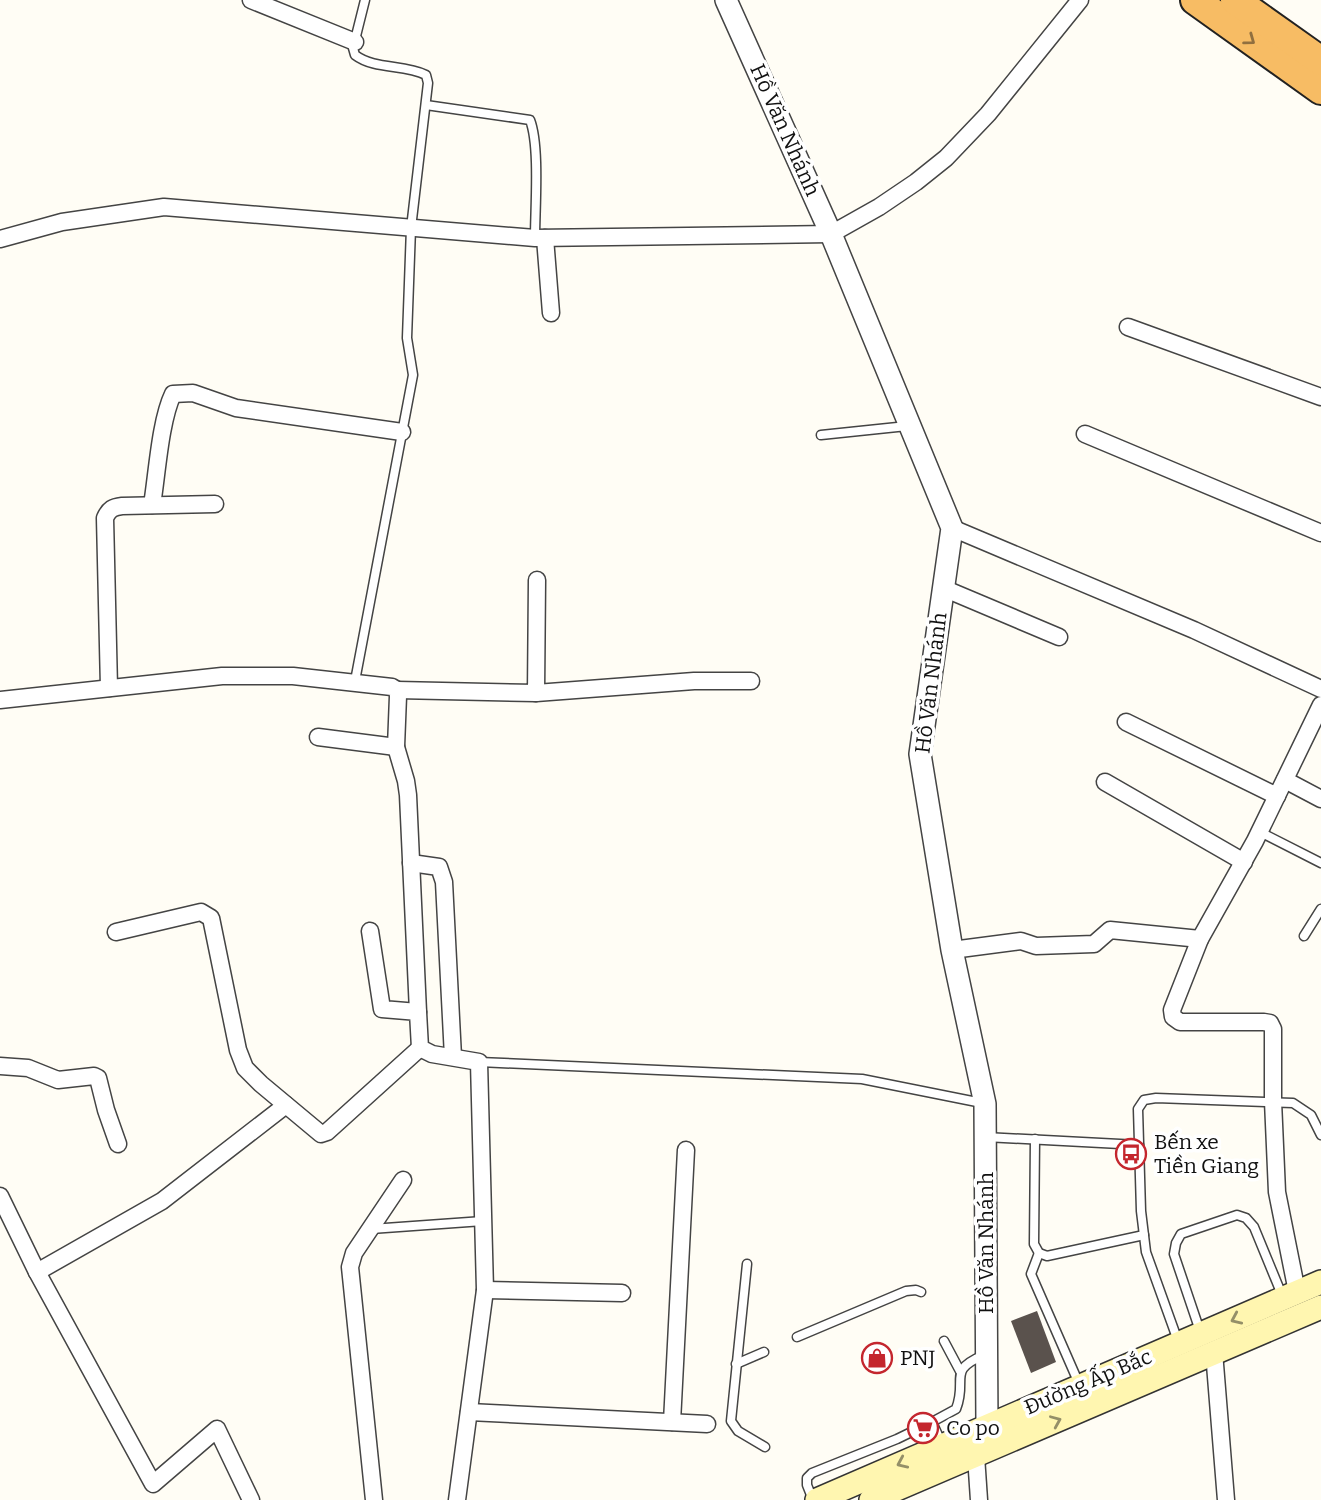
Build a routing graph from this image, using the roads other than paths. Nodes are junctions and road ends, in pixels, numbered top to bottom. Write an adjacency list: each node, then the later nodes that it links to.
1 (251, 0): 7 (street)
2 (365, 0): 7 (lane)
3 (726, 0): 12 (street, Hồ Văn Nhánh)
4 (1080, 0): 12 (street)
5 (1195, 0): 9 (highway, one-way to 9)
6 (1236, 0): 8 (highway)
7 (355, 42): 10 (lane)
8 (1321, 61)
9 (1321, 90)
10 (426, 105): 11 (lane); 13 (lane)
11 (411, 229): 13 (street); 14 (street); 19 (lane)
12 (831, 234): 13 (street); 18 (street, Hồ Văn Nhánh)
13 (540, 238): 15 (street)
14 (0, 239)
15 (551, 313)
16 (1128, 327): 17 (street)
17 (1321, 397)
18 (909, 425): 21 (lane); 24 (street, Hồ Văn Nhánh)
19 (402, 432): 23 (street); 29 (lane)
20 (1085, 434): 25 (street)
21 (821, 435)
22 (215, 504): 23 (street)
23 (152, 505): 31 (street)
24 (952, 528): 27 (street, Hồ Văn Nhánh); 32 (street)
25 (1321, 533)
26 (537, 580): 34 (street)
27 (943, 588): 28 (street); 53 (street, Hồ Văn Nhánh)
28 (1059, 637)
29 (355, 681): 31 (street); 33 (street)
30 (751, 681): 34 (street)
31 (109, 688): 35 (street)
32 (1321, 689)
33 (397, 690): 34 (street); 39 (street)
34 (536, 693)
35 (0, 700)
36 (1321, 705): 40 (street)
37 (1126, 722): 42 (street)
38 (318, 737): 39 (street)
39 (396, 747): 46 (street)
40 (1285, 780): 42 (street); 43 (street)
41 (1105, 782): 45 (street)
42 (1277, 796): 44 (street)
43 (1321, 799)
44 (1260, 832): 45 (street); 47 (lane)
45 (1244, 862): 52 (street)
46 (411, 863): 54 (street); 56 (street)
47 (1321, 863)
48 (1321, 909): 51 (lane)
49 (370, 931): 54 (street)
50 (116, 932): 61 (street)
51 (1304, 936)
52 (1200, 939): 53 (street); 59 (street)
53 (952, 950): 60 (street, Hồ Văn Nhánh)
54 (418, 1012): 55 (street)
55 (420, 1048): 56 (street); 61 (street)
56 (453, 1057): 57 (street)
57 (479, 1062): 60 (lane); 70 (street)
58 (0, 1066): 65 (street)
59 (1273, 1101): 62 (lane); 66 (lane); 80 (street)
60 (985, 1104): 63 (street, Hồ Văn Nhánh)
61 (286, 1105): 75 (street)
62 (1321, 1135)
63 (985, 1137): 64 (lane); 87 (street, Hồ Văn Nhánh)
64 (1035, 1139): 66 (lane); 73 (lane)
65 (118, 1144)
66 (1139, 1145): 72 (lane)
67 (686, 1150): 94 (street)
68 (403, 1180): 71 (street)
69 (0, 1196): 75 (street)
70 (484, 1221): 71 (lane); 77 (street)
71 (371, 1229): 102 (street)
72 (1144, 1234): 73 (lane); 84 (lane)
73 (1039, 1253): 92 (lane)
74 (747, 1264): 89 (lane)
75 (37, 1272): 101 (street)
76 (1321, 1282): 80 (main road, Đường Ấp Bắc)
77 (485, 1290): 79 (street); 93 (street)
78 (921, 1292): 82 (lane)
79 (622, 1293)
80 (1290, 1295): 85 (main road, Đường Ấp Bắc, one-way to 85); 85 (lane)
81 (1321, 1307): 85 (main road, Đường Ấp Bắc)
82 (797, 1337)
83 (944, 1341): 90 (lane)
84 (1179, 1343): 85 (main road, Đường Ấp Bắc); 88 (main road, Đường Ấp Bắc)
85 (1208, 1343): 91 (main road, Đường Ấp Bắc); 107 (street)
86 (764, 1352): 89 (lane)
87 (987, 1354): 90 (lane); 97 (street, Hồ Văn Nhánh)
88 (1143, 1359): 91 (main road); 92 (main road, Đường Ấp Bắc)
89 (736, 1364): 99 (lane)
90 (960, 1371): 95 (lane)
91 (1150, 1381): 100 (main road, Đường Ấp Bắc, one-way to 91)
92 (1080, 1386): 97 (main road, Đường Ấp Bắc)
93 (469, 1412): 94 (street); 103 (street)
94 (672, 1422): 96 (street)
95 (932, 1422): 98 (lane); 104 (lane)
96 (707, 1424)
97 (987, 1425): 98 (main road, Đường Ấp Bắc); 100 (street, Hồ Văn Nhánh)
98 (943, 1445): 104 (main road, Đường Ấp Bắc, one-way to 104)
99 (765, 1447)
100 (985, 1452): 105 (main road, Đường Ấp Bắc); 106 (street)
101 (251, 1500)
102 (374, 1500)
103 (457, 1500)
104 (815, 1500)
105 (871, 1500)
106 (979, 1500)
107 (1226, 1500)

